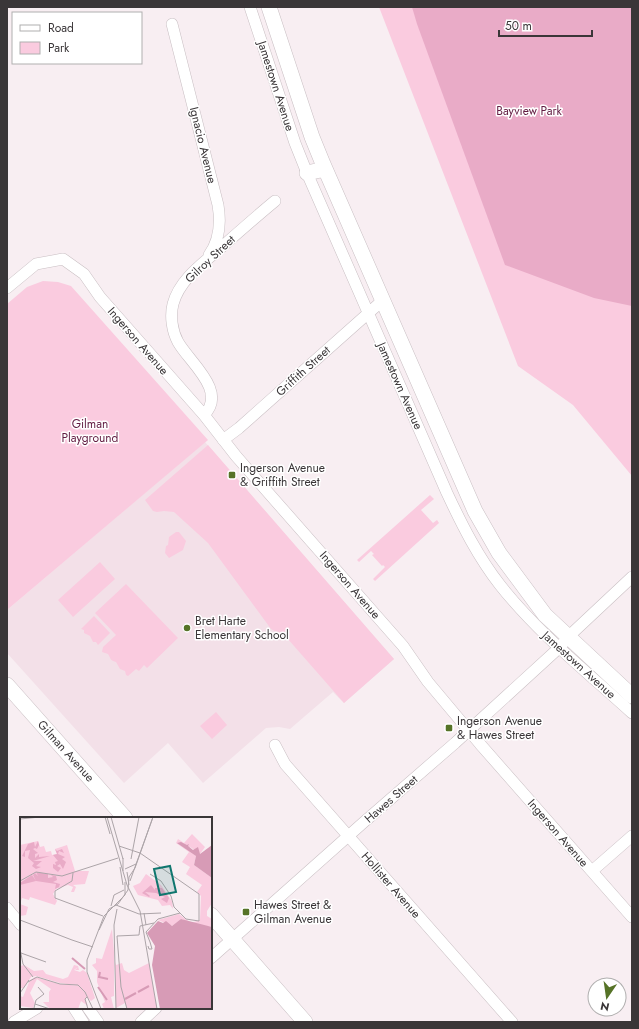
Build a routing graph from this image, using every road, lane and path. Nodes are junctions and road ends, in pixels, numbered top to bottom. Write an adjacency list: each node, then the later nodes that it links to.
1 (250, 7): 5 (street, Jamestown Avenue)
2 (269, 7): 4 (street, Jamestown Avenue)
3 (172, 24): 7 (street, Ignacio Avenue)
4 (324, 169): 5 (street); 9 (street, Jamestown Avenue)
5 (307, 173): 10 (street, Jamestown Avenue)
6 (275, 201): 7 (street, Gilroy Street)
7 (203, 264): 11 (street, Gilroy Street)
8 (7, 288): 11 (street, Ingerson Avenue)
9 (382, 301): 10 (street, Griffith Street); 14 (street, Jamestown Avenue)
10 (368, 313): 12 (street, Griffith Street); 14 (street, Jamestown Avenue)
11 (204, 415): 12 (street, Ingerson Avenue)
12 (223, 440): 18 (street, Ingerson Avenue)
13 (632, 577): 14 (street, Hawes Street)
14 (564, 642): 16 (street, Jamestown Avenue); 17 (street, Jamestown Avenue); 18 (street, Hawes Street)
15 (7, 685): 20 (street, Gilman Avenue)
16 (632, 696)
17 (632, 713)
18 (469, 730): 21 (street, Hawes Street); 23 (street, Ingerson Avenue)
19 (275, 745): 21 (street, Hollister Avenue)
20 (124, 817)
21 (348, 836): 28 (street, Hawes Street); 39 (street, Hollister Avenue)
22 (632, 836): 23 (street)
23 (592, 871): 26 (street, Ingerson Avenue)
24 (7, 908): 27 (street)
25 (212, 916): 28 (street)
26 (632, 917)
27 (20, 924)
28 (232, 939): 29 (street, Hawes Street); 38 (street)
29 (212, 957)
30 (75, 1009): 35 (street)
31 (89, 1009): 36 (street)
32 (155, 1009): 37 (street)
33 (32, 1011): 34 (street)
34 (14, 1022)
35 (83, 1022)
36 (98, 1022)
37 (141, 1022)
38 (305, 1022)
39 (512, 1022)

